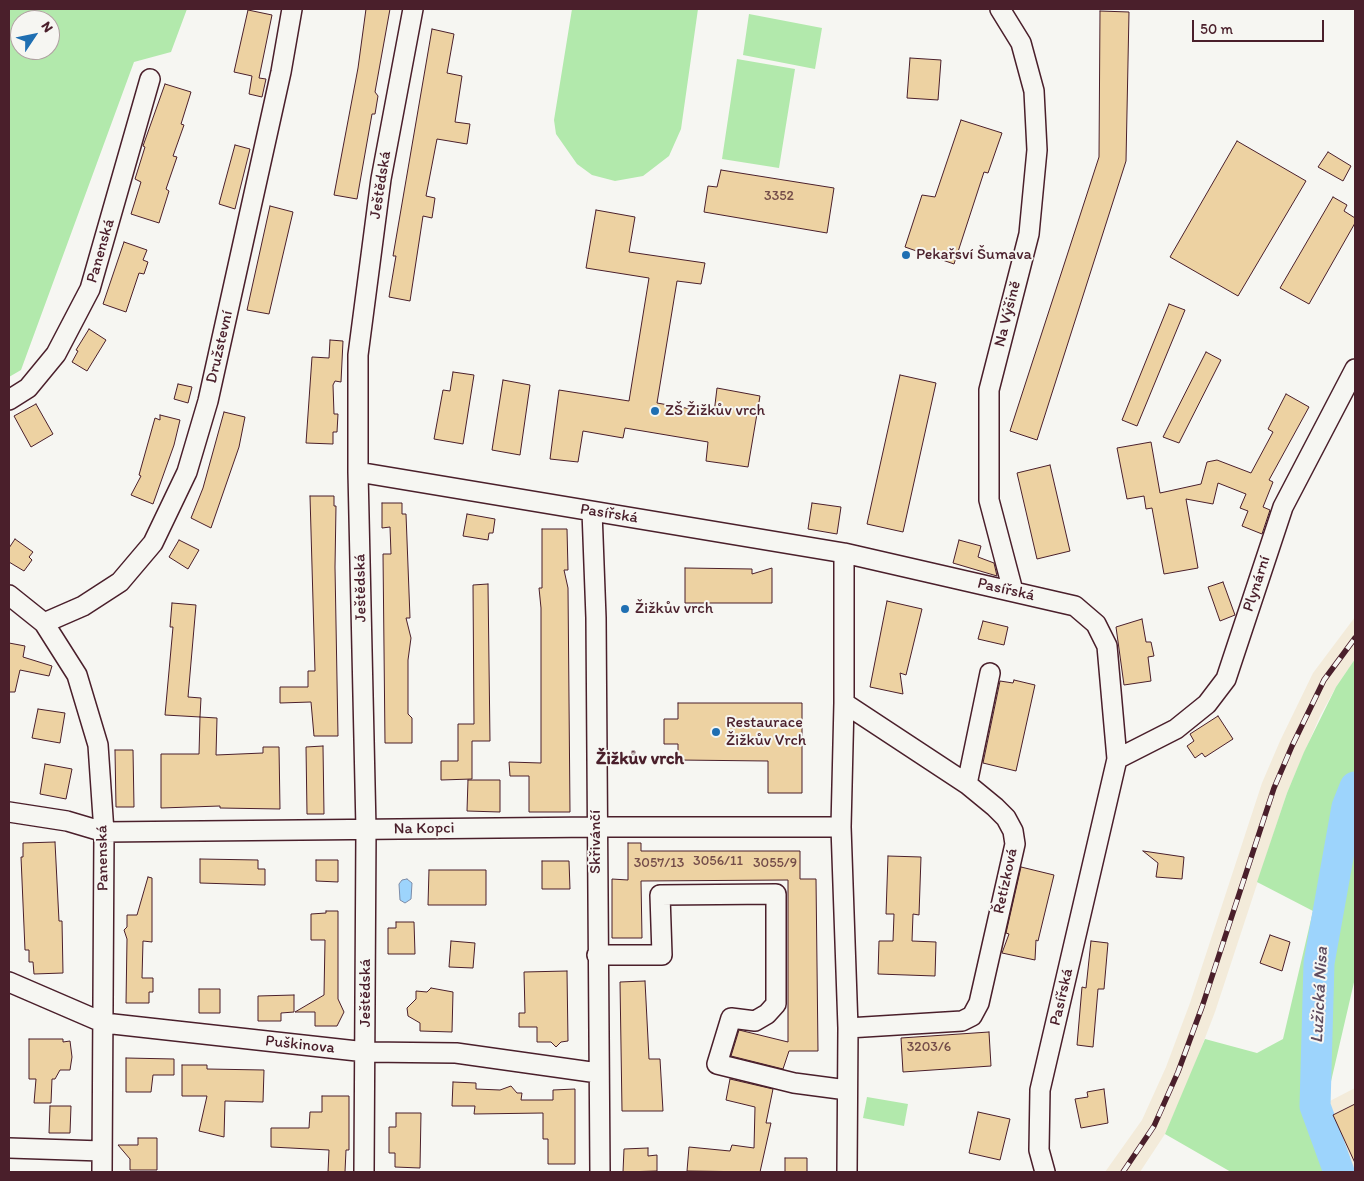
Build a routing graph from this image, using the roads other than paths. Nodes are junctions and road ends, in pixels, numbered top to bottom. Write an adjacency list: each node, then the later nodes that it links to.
1 (292, 9): 12 (street, Družstevní)
2 (413, 9): 7 (street, Ještědská)
3 (1001, 10): 10 (street, Na Výšině)
4 (150, 79): 6 (street, Panenská)
5 (1355, 369): 15 (street, Plynární)
6 (9, 400)
7 (358, 472): 8 (street, Pasířská); 20 (street, Ještědská)
8 (592, 511): 9 (street, Pasířská); 18 (street, Skřivánčí)
9 (844, 553): 10 (street, Pasířská); 14 (street)
10 (1013, 591): 15 (street, Pasířská)
11 (9, 595): 12 (street, Panenská)
12 (44, 623): 21 (street, Panenská)
13 (990, 673): 16 (street)
14 (844, 703): 16 (street, Řetízková); 19 (street)
15 (1117, 759): 35 (street, Pasířská)
16 (967, 784): 25 (street, Řetízková)
17 (9, 812): 21 (street, Na Kopci)
18 (596, 827): 19 (street, Na Kopci); 20 (street, Na Kopci); 22 (street, Skřivánčí)
19 (841, 827): 25 (street)
20 (366, 829): 21 (street, Na Kopci); 26 (street, Ještědská)
21 (104, 832): 24 (street, Panenská)
22 (597, 955): 27 (street, Skřivánčí); 28 (street)
23 (9, 982): 24 (street, Puškinova)
24 (104, 1023): 26 (street, Puškinova); 30 (street, Panenská)
25 (848, 1028): 28 (street)
26 (366, 1052): 27 (street, Puškinova); 32 (street, Ještědská)
27 (598, 1073): 33 (street, Skřivánčí)
28 (847, 1090): 34 (street)
29 (9, 1148): 30 (street)
30 (102, 1151): 31 (street, Panenská)
31 (102, 1172)
32 (364, 1172)
33 (600, 1172)
34 (847, 1172)
35 (1045, 1172)

